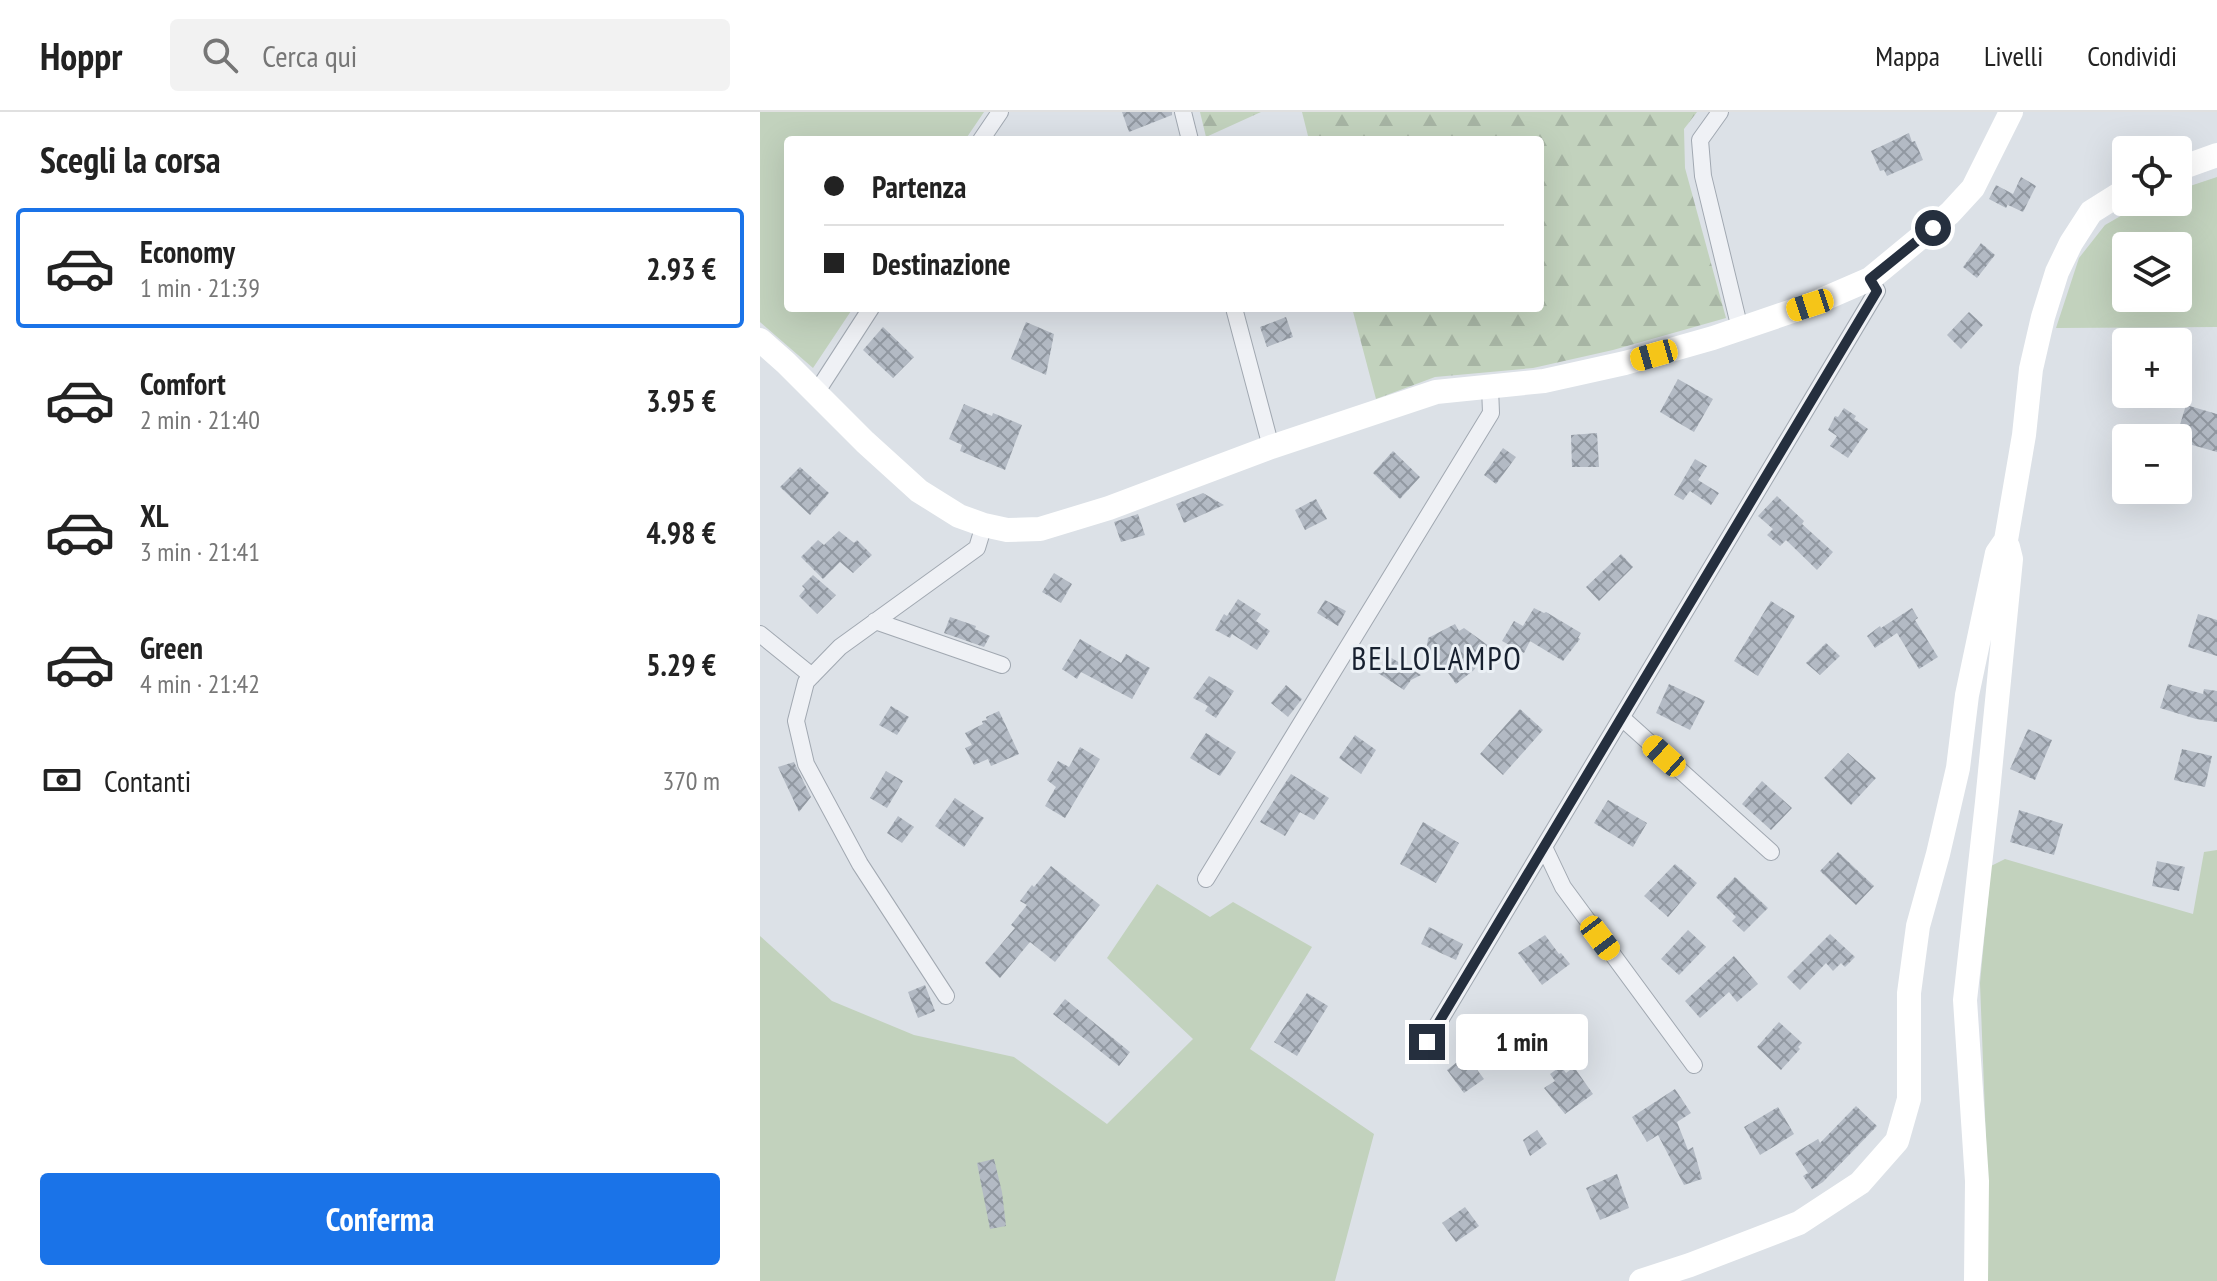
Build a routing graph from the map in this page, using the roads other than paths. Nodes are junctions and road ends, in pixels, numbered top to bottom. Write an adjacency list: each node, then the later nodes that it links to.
1 (1000, 112): 5 (street)
2 (1183, 112): 6 (street)
3 (1720, 112): 13 (street)
4 (2011, 112): 10 (main road)
5 (984, 136)
6 (1189, 136)
7 (2217, 155): 8 (main road)
8 (2192, 164)
9 (2112, 199): 19 (main road)
10 (1870, 279): 13 (main road); 24 (street)
11 (868, 312): 16 (street)
12 (1235, 312): 17 (street)
13 (1740, 329): 15 (main road)
14 (760, 340): 16 (main road)
15 (1490, 387): 17 (main road); 27 (street)
16 (816, 393): 18 (main road)
17 (1271, 447): 18 (main road)
18 (984, 525): 20 (street)
19 (2006, 540): 31 (main road); 32 (main road)
20 (875, 621): 22 (street); 23 (street)
21 (760, 634): 23 (street)
22 (1002, 665)
23 (812, 676): 28 (street)
24 (1622, 718): 25 (street); 26 (street)
25 (1544, 847): 29 (street); 30 (street)
26 (1771, 852)
27 (1206, 879)
28 (946, 996)
29 (1427, 1042)
30 (1694, 1065)
31 (1641, 1281)
32 (1976, 1281)

